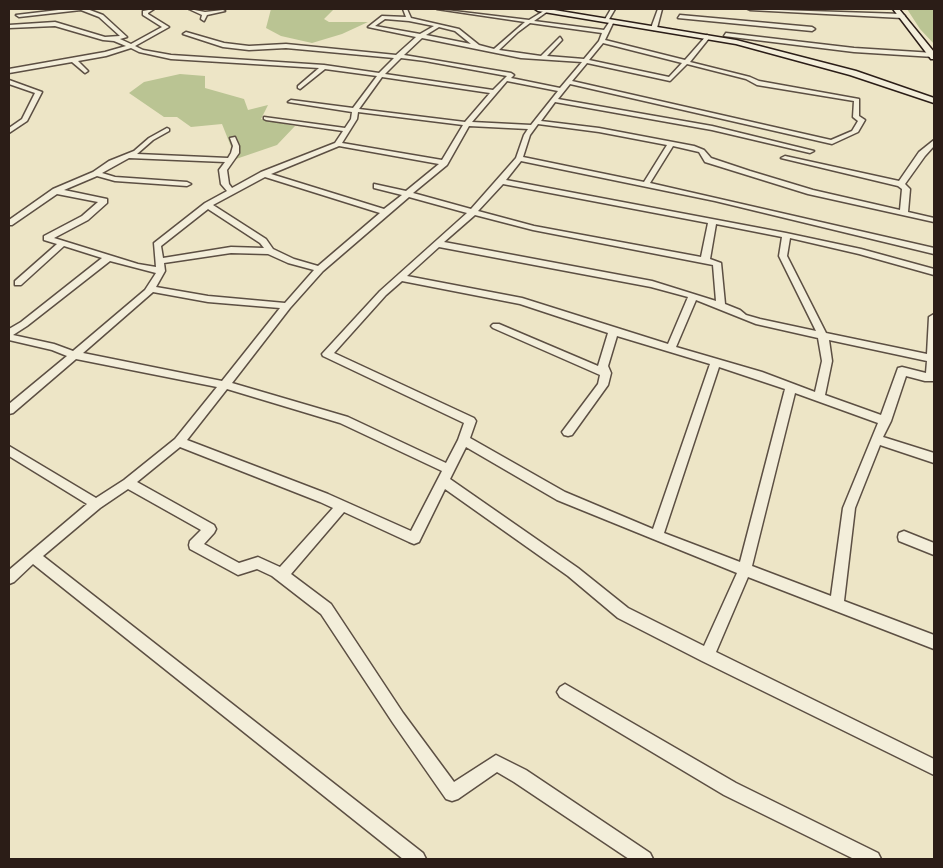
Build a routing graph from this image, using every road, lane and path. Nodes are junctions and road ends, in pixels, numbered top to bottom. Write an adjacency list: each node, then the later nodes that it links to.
1 (81, 9): 11 (street); 30 (street)
2 (152, 9): 32 (street)
3 (192, 9): 12 (street)
4 (405, 9): 16 (street)
5 (440, 9): 17 (street)
6 (542, 9): 17 (street); 18 (street)
7 (613, 9): 18 (street)
8 (660, 9): 22 (street)
9 (750, 9): 13 (street)
10 (896, 9): 14 (street)
11 (19, 11)
12 (223, 11)
13 (809, 11): 14 (street)
14 (902, 16): 36 (street)
15 (680, 17): 19 (street)
16 (409, 19): 20 (street); 26 (street)
17 (532, 20): 24 (street); 34 (street)
18 (609, 21): 22 (street); 24 (street)
19 (725, 22): 23 (street); 29 (street)
20 (439, 25): 26 (street); 33 (street)
21 (9, 28): 30 (street)
22 (654, 28): 27 (street)
23 (812, 29)
24 (605, 32): 31 (street)
25 (186, 34): 35 (street)
26 (423, 36): 33 (street); 35 (street)
27 (707, 37): 29 (street); 40 (street)
28 (560, 38): 37 (street)
29 (725, 38): 36 (street); 51 (street)
30 (116, 39): 32 (street)
31 (602, 42): 39 (street); 40 (street)
32 (132, 46): 38 (street); 41 (street)
33 (477, 46): 34 (street)
34 (495, 51): 37 (street)
35 (398, 56): 44 (street); 45 (street)
36 (934, 56)
37 (542, 58): 39 (street)
38 (74, 60): 42 (street); 43 (street)
39 (585, 61): 40 (street); 47 (street)
40 (686, 64): 47 (street)
41 (324, 67): 44 (street); 48 (street)
42 (9, 71)
43 (85, 71)
44 (381, 75): 49 (street); 53 (street)
45 (506, 79): 47 (street); 49 (street)
46 (9, 82): 59 (street)
47 (564, 86): 50 (street)
48 (300, 87)
49 (496, 92): 55 (street)
50 (553, 100): 56 (street); 64 (street)
51 (934, 101)
52 (291, 102): 53 (street)
53 (355, 110): 55 (street); 58 (street)
54 (266, 118): 58 (street)
55 (467, 124): 56 (street); 69 (street)
56 (534, 124): 63 (street); 66 (street)
57 (167, 130): 65 (street)
58 (347, 130): 62 (street)
59 (9, 131)
60 (233, 138): 68 (street)
61 (934, 142): 75 (street)
62 (338, 144): 69 (street); 71 (street)
63 (670, 145): 74 (street); 83 (street)
64 (810, 150)
65 (129, 156): 68 (street); 70 (street)
66 (519, 158): 72 (street); 74 (street)
67 (785, 158): 75 (street)
68 (230, 160): 78 (street)
69 (444, 163): 79 (street)
70 (96, 174): 73 (street); 77 (street)
71 (264, 174): 78 (street); 82 (street)
72 (501, 181): 81 (street); 84 (street)
73 (187, 184)
74 (646, 184): 91 (street)
75 (901, 184): 83 (street)
76 (377, 186): 79 (street)
77 (56, 191): 86 (street); 88 (street)
78 (230, 191): 80 (street)
79 (408, 194): 81 (street); 82 (street)
80 (208, 205): 90 (street); 94 (street)
81 (474, 211): 89 (street); 93 (street)
82 (386, 212): 95 (street)
83 (904, 212): 85 (street)
84 (713, 220): 87 (street); 93 (street)
85 (934, 220)
86 (9, 223)
87 (786, 235): 97 (street); 108 (street)
88 (62, 244): 92 (street); 99 (street)
89 (439, 244): 98 (street); 101 (street)
90 (270, 251): 94 (street); 95 (street)
91 (934, 252)
92 (108, 258): 96 (street); 107 (street)
93 (705, 260): 103 (street)
94 (159, 261): 96 (street)
95 (320, 269): 102 (street)
96 (160, 272): 100 (street)
97 (934, 272)
98 (402, 278): 106 (street); 123 (street)
99 (18, 283)
100 (151, 289): 102 (street); 111 (street)
101 (693, 296): 103 (street); 110 (street)
102 (287, 306): 116 (street)
103 (722, 307): 108 (street)
104 (934, 317): 112 (street)
105 (496, 326): 114 (street)
106 (614, 331): 110 (street); 114 (street)
107 (9, 333)
108 (823, 336): 112 (street); 118 (street)
109 (9, 337): 111 (street)
110 (671, 348): 113 (street)
111 (75, 355): 116 (street); 119 (street)
112 (932, 359): 115 (street)
113 (716, 362): 117 (street); 131 (street)
114 (606, 373): 121 (street)
115 (933, 376): 120 (street)
116 (225, 384): 124 (street); 127 (street)
117 (791, 388): 118 (street); 135 (street)
118 (819, 397): 120 (street)
119 (9, 410)
120 (885, 421): 122 (street)
121 (568, 432)
122 (876, 439): 126 (street); 138 (street)
123 (464, 440): 127 (street); 131 (street)
124 (179, 442): 128 (street); 130 (street)
125 (9, 450): 129 (street)
126 (934, 458)
127 (445, 475): 130 (street); 140 (street)
128 (128, 483): 129 (street); 136 (street)
129 (96, 504): 134 (street)
130 (342, 506): 136 (street)
131 (657, 536): 135 (street)
132 (904, 537): 133 (street)
133 (934, 549)
134 (33, 556): 137 (street); 143 (street)
135 (744, 569): 138 (street); 140 (street)
136 (281, 576): 144 (street)
137 (9, 578)
138 (837, 604): 139 (street)
139 (934, 642)
140 (708, 656): 142 (street)
141 (565, 692): 145 (street)
142 (934, 767)
143 (417, 859)
144 (644, 859)
145 (872, 859)

